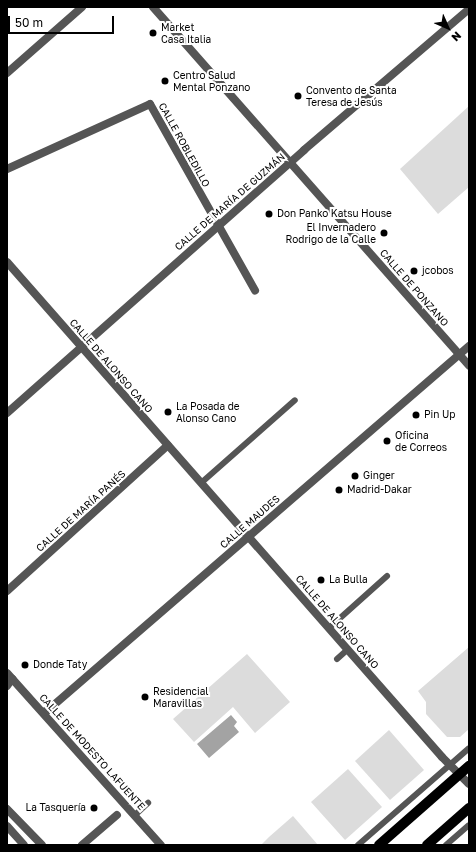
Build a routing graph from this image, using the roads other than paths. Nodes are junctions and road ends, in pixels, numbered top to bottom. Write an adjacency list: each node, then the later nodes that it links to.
1 (82, 7): 4 (street)
2 (153, 7): 5 (street, CALLE DE PONZANO)
3 (469, 9): 5 (street, CALLE DE MARÍA DE GUZMÁN)
4 (7, 74)
5 (290, 163): 7 (street, CALLE DE MARÍA DE GUZMÁN); 12 (street, CALLE DE PONZANO)
6 (7, 169): 7 (street, CALLE ROBLEDILLO)
7 (218, 226): 9 (street, CALLE ROBLEDILLO); 11 (street, CALLE DE MARÍA DE GUZMÁN)
8 (7, 262): 11 (street, CALLE DE ALONSO CANO)
9 (255, 290)
10 (469, 346): 12 (street, CALLE MAUDES)
11 (82, 347): 15 (street, CALLE DE MARÍA DE GUZMÁN); 16 (street, CALLE DE ALONSO CANO)
12 (459, 355): 13 (street, CALLE DE PONZANO); 18 (street, CALLE MAUDES)
13 (469, 366)
14 (295, 400): 17 (lane)
15 (7, 413)
16 (168, 445): 17 (street, CALLE DE ALONSO CANO); 20 (street, CALLE DE MARÍA PANÉS)
17 (201, 483): 18 (street, CALLE DE ALONSO CANO)
18 (249, 537): 21 (street, CALLE DE ALONSO CANO); 26 (street, CALLE MAUDES)
19 (387, 576): 21 (lane)
20 (7, 591)
21 (329, 628): 22 (street, CALLE DE ALONSO CANO)
22 (348, 649): 23 (lane); 28 (street, CALLE DE ALONSO CANO)
23 (337, 659)
24 (10, 676): 25 (street); 26 (street, CALLE DE MODESTO LAFUENTE)
25 (7, 686)
26 (43, 712): 36 (street, CALLE DE MODESTO LAFUENTE)
27 (469, 748): 28 (lane)
28 (450, 765): 30 (street, CALLE DE ALONSO CANO); 43 (lane)
29 (469, 766): 30 (main road)
30 (459, 775): 31 (street, CALLE DE ALONSO CANO); 44 (main road)
31 (469, 784)
32 (148, 803): 36 (lane)
33 (469, 808): 45 (main road)
34 (7, 809): 40 (street)
35 (117, 815): 41 (street)
36 (135, 815): 42 (street, CALLE DE MODESTO LAFUENTE)
37 (469, 825): 46 (lane)
38 (7, 826): 39 (street)
39 (24, 845)
40 (42, 845)
41 (82, 845)
42 (161, 845)
43 (358, 845)
44 (379, 845)
45 (428, 845)
46 (446, 845)

